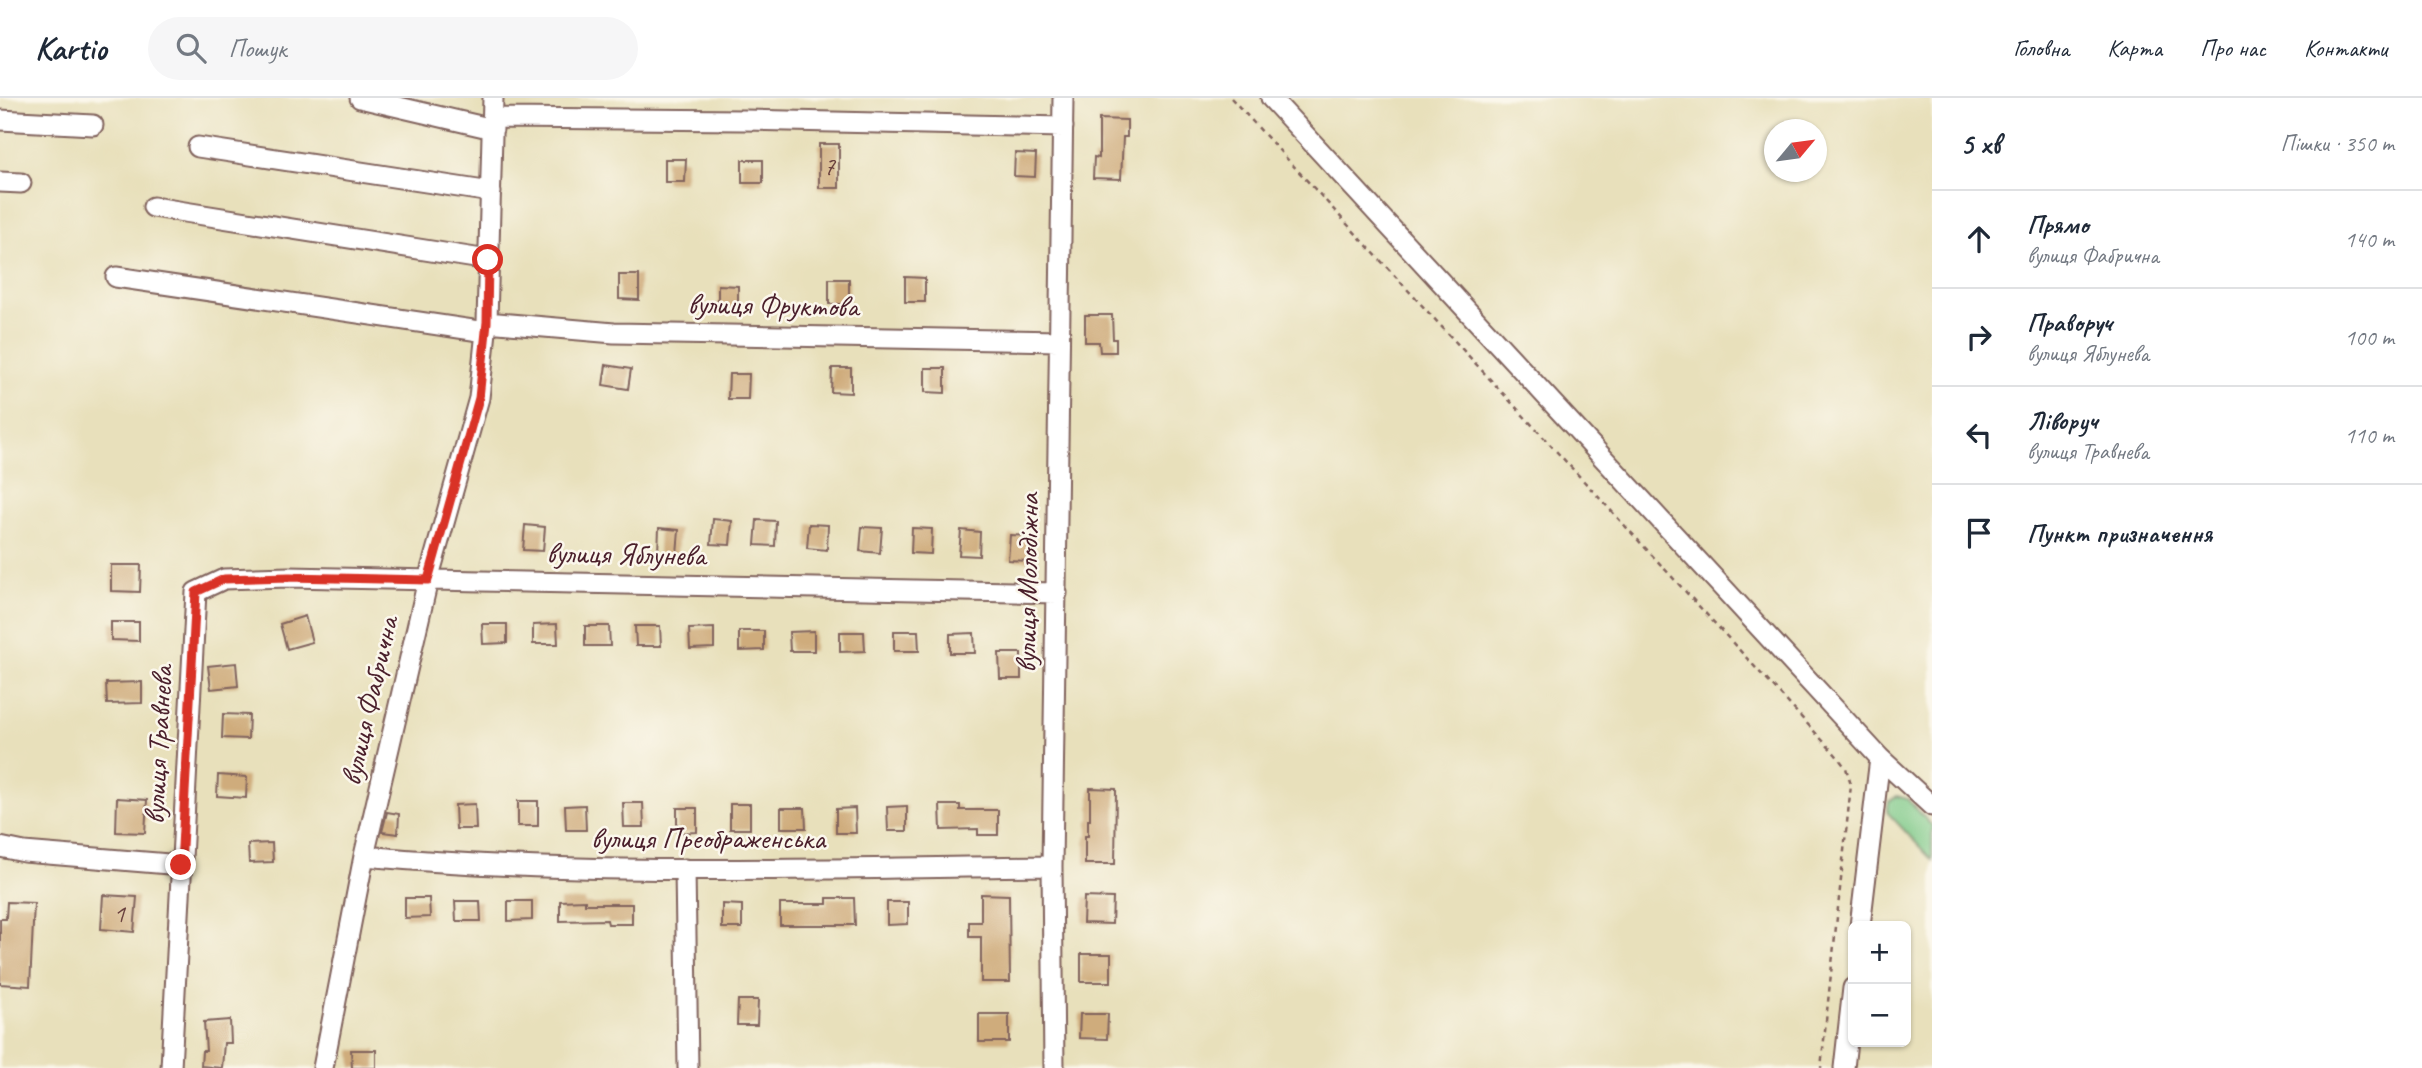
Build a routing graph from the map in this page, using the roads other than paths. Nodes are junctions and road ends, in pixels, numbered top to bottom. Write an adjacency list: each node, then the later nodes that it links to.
1 (360, 98): 6 (street)
2 (493, 98): 6 (street, вулиця Фабрична)
3 (1063, 98): 8 (street, вулиця Молодіжна)
4 (1272, 98): 21 (street)
5 (0, 120): 7 (street)
6 (493, 123): 8 (street); 12 (street, вулиця Фабрична)
7 (93, 125)
8 (1063, 127): 17 (street, вулиця Молодіжна)
9 (198, 147): 12 (street)
10 (0, 182): 11 (street)
11 (21, 183)
12 (491, 192): 14 (street, вулиця Фабрична)
13 (153, 207): 14 (street)
14 (488, 260): 16 (street, вулиця Фабрична)
15 (116, 278): 16 (street, вулиця Фруктова)
16 (487, 327): 17 (street, вулиця Фруктова); 18 (street, вулиця Фабрична)
17 (1058, 341): 20 (street, вулиця Молодіжна)
18 (428, 580): 19 (street, вулиця Яблунева); 20 (street, вулиця Яблунева); 24 (street, вулиця Фабрична)
19 (196, 592): 25 (street, вулиця Травнева)
20 (1057, 593): 26 (street, вулиця Молодіжна)
21 (1880, 758): 22 (street); 28 (street)
22 (1932, 806)
23 (0, 847): 25 (street)
24 (364, 856): 27 (street, вулиця Преображенська); 31 (street, вулиця Фабрична)
25 (181, 865): 30 (street, вулиця Травнева)
26 (1052, 866): 27 (street, вулиця Преображенська); 33 (street, вулиця Молодіжна)
27 (685, 869): 32 (street)
28 (1861, 921)
29 (1848, 1032): 34 (street)
30 (171, 1068)
31 (323, 1068)
32 (688, 1068)
33 (1054, 1068)
34 (1844, 1068)

